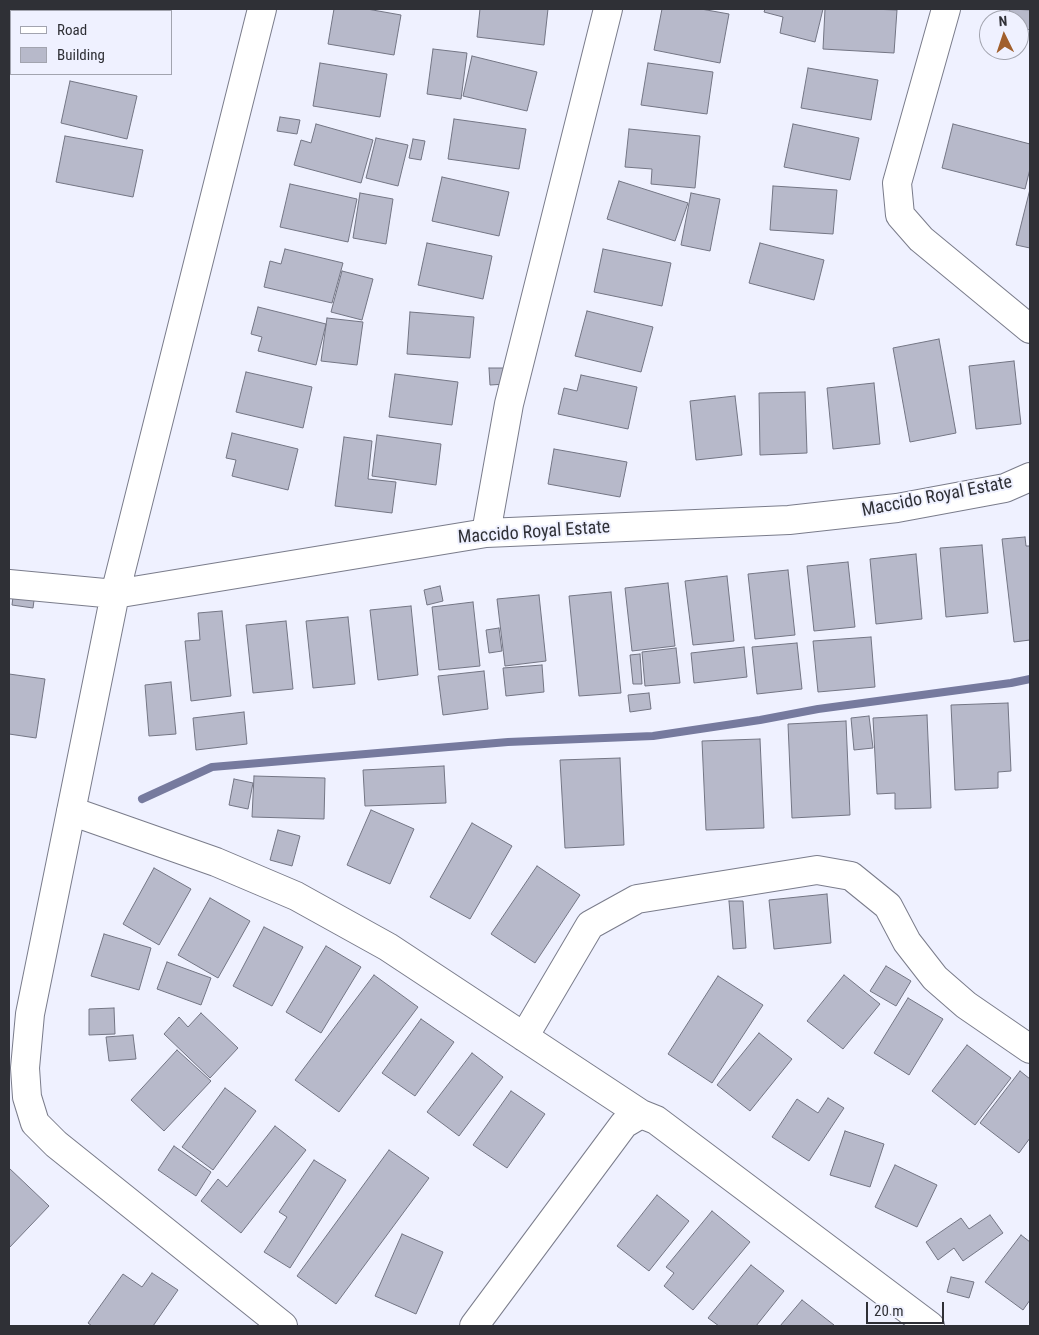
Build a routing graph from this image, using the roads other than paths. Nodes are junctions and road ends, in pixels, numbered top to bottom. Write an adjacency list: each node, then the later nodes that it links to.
1 (262, 9): 8 (street)
2 (608, 9): 6 (street)
3 (946, 9): 4 (street)
4 (1030, 330)
5 (1030, 477): 6 (street, Maccido Royal Estate)
6 (486, 533): 8 (street, Maccido Royal Estate)
7 (9, 584): 8 (street, Maccido Royal Estate)
8 (115, 594): 9 (street)
9 (71, 811): 10 (street); 13 (street)
10 (524, 1037): 11 (street); 12 (street)
11 (1030, 1049)
12 (641, 1114): 14 (street); 15 (street)
13 (283, 1326)
14 (474, 1326)
15 (930, 1326)

